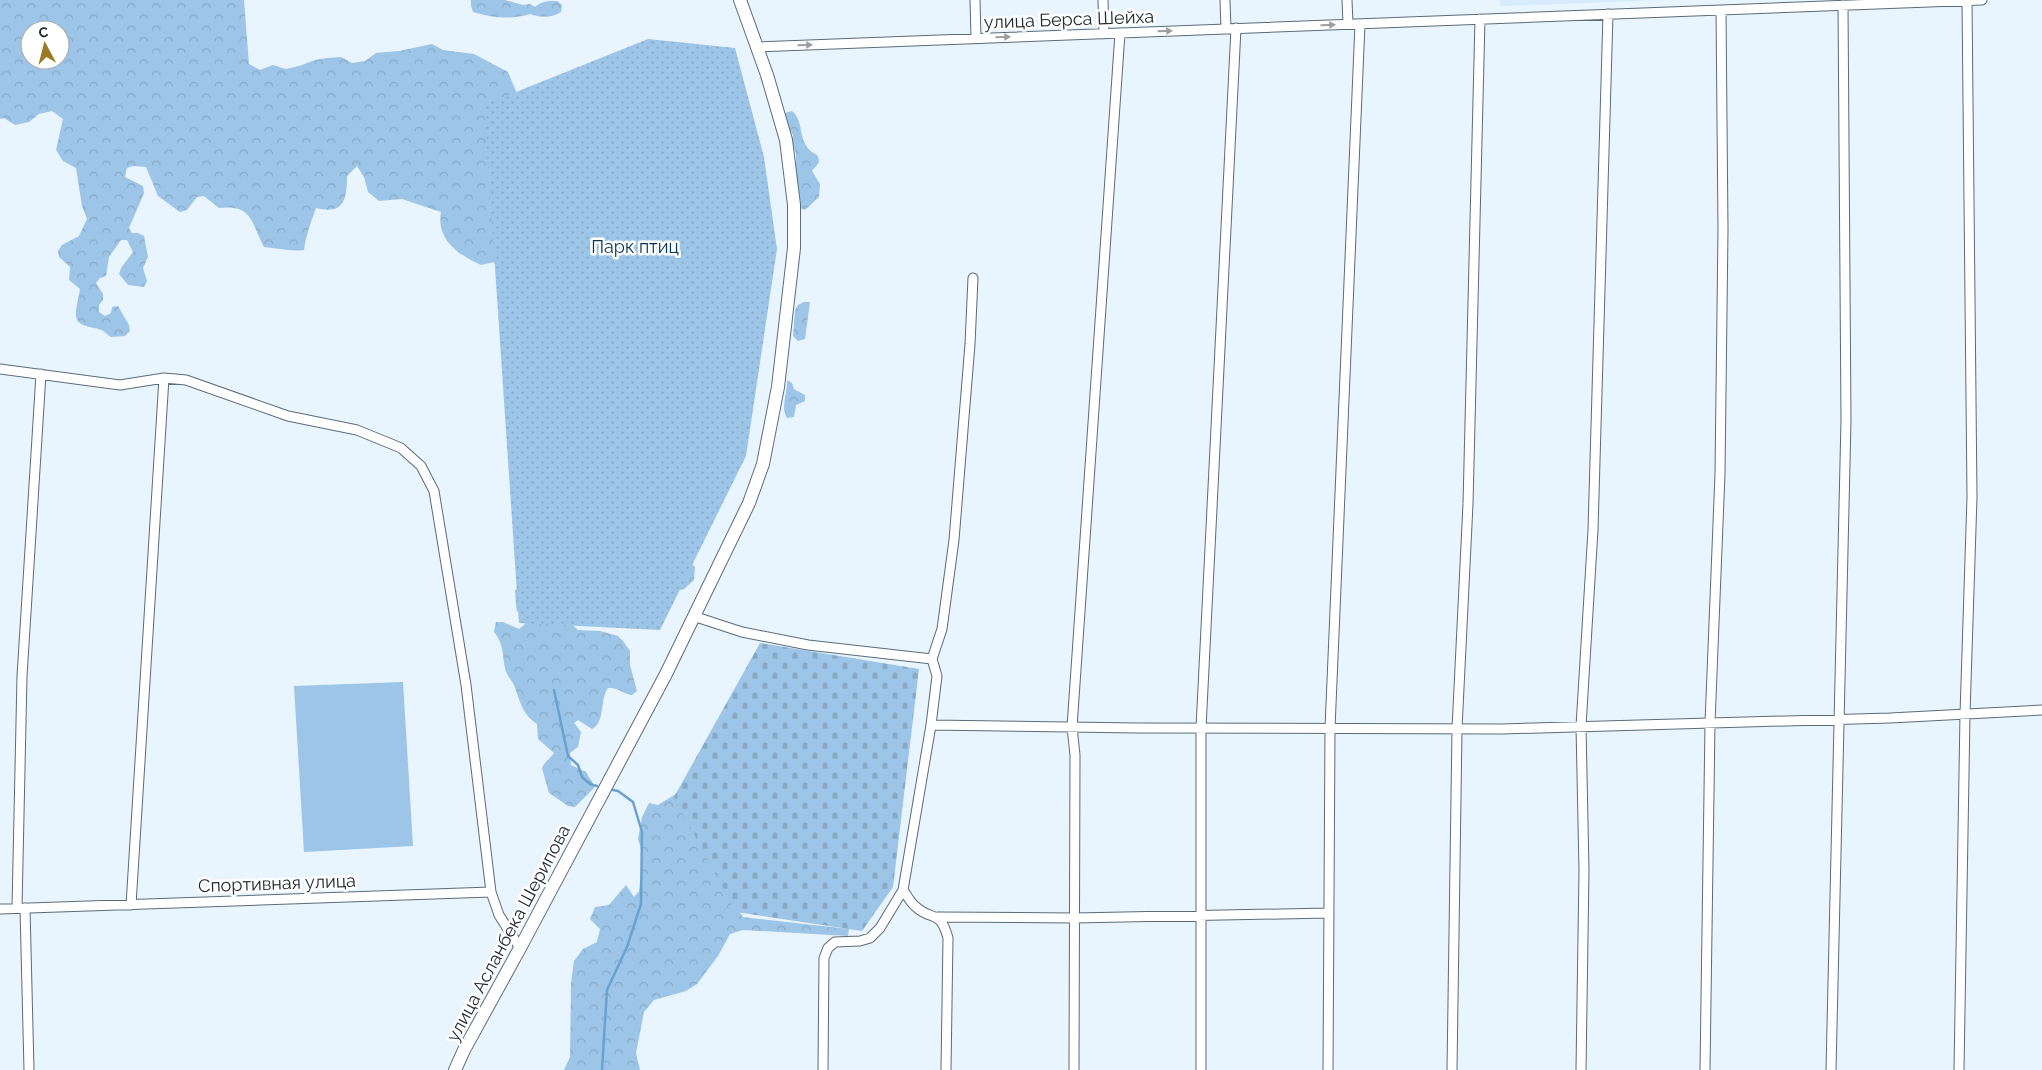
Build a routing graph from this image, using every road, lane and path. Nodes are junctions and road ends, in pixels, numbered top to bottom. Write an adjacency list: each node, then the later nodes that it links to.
1 (740, 0): 21 (main road, улица Асланбека Шерипова)
2 (974, 0): 20 (street)
3 (1103, 0): 19 (street)
4 (1225, 0): 17 (street)
5 (1347, 0): 14 (street)
6 (1982, 0): 7 (street, улица Берса Шейха)
7 (1967, 1): 8 (street, улица Берса Шейха); 29 (street)
8 (1862, 2): 10 (street, улица Берса Шейха)
9 (1731, 5): 10 (street, улица Берса Шейха); 11 (street, улица Берса Шейха)
10 (1843, 5): 30 (street)
11 (1721, 10): 12 (street, улица Берса Шейха); 31 (street)
12 (1608, 14): 13 (street, улица Берса Шейха); 33 (street)
13 (1480, 19): 15 (street, улица Берса Шейха); 37 (street)
14 (1348, 24): 15 (street, улица Берса Шейха); 16 (street, улица Берса Шейха, one-way to 14)
15 (1360, 24): 36 (street)
16 (1236, 28): 17 (street, улица Берса Шейха); 35 (street)
17 (1226, 29): 18 (street, улица Берса Шейха, one-way to 17)
18 (1120, 33): 19 (street, улица Берса Шейха); 34 (street)
19 (1104, 34): 20 (street, улица Берса Шейха, one-way to 19)
20 (976, 38): 21 (street, улица Берса Шейха, one-way to 20)
21 (757, 47): 26 (main road, улица Асланбека Шерипова)
22 (974, 278): 27 (street)
23 (0, 369): 24 (street)
24 (41, 374): 25 (street); 41 (street)
25 (164, 378): 39 (street); 40 (street)
26 (693, 616): 27 (street); 47 (main road, улица Асланбека Шерипова)
27 (932, 659): 32 (street)
28 (2042, 710): 29 (street)
29 (1965, 714): 30 (street); 59 (street)
30 (1840, 719): 31 (street); 58 (street)
31 (1710, 723): 33 (street); 57 (street)
32 (931, 724): 34 (street); 38 (street)
33 (1581, 726): 37 (street); 56 (street)
34 (1072, 727): 35 (street); 46 (street)
35 (1201, 728): 36 (street); 44 (street)
36 (1330, 728): 37 (street); 43 (street)
37 (1457, 729): 55 (street)
38 (903, 890): 45 (street); 50 (street)
39 (492, 892): 40 (street, Спортивная улица); 47 (street)
40 (131, 905): 41 (street, Спортивная улица)
41 (21, 908): 42 (street, Спортивная улица); 48 (street)
42 (0, 909)
43 (1328, 913): 44 (street); 54 (street)
44 (1200, 915): 46 (street); 53 (street)
45 (938, 917): 46 (street); 51 (street)
46 (1074, 918): 52 (street)
47 (520, 948): 49 (main road, улица Асланбека Шерипова)
48 (29, 1070)
49 (455, 1070)
50 (823, 1070)
51 (946, 1070)
52 (1074, 1070)
53 (1201, 1070)
54 (1328, 1070)
55 (1452, 1070)
56 (1581, 1070)
57 (1706, 1070)
58 (1831, 1070)
59 (1959, 1070)

